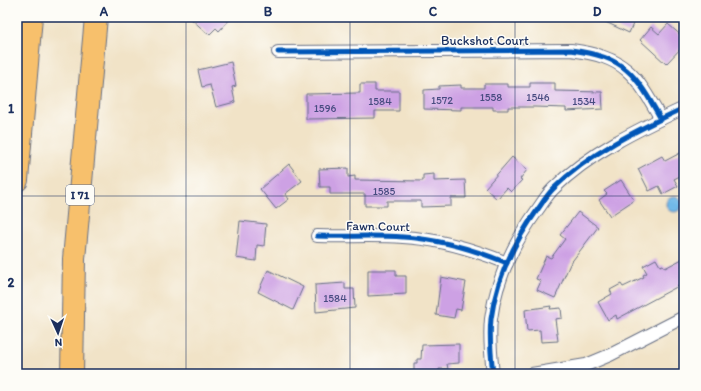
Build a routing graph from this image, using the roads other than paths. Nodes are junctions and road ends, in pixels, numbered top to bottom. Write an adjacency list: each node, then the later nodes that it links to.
1 (31, 17): 6 (highway)
2 (96, 17): 10 (highway, I 71)
3 (278, 52): 5 (street, Buckshot Court)
4 (684, 108): 5 (street)
5 (661, 119): 8 (street)
6 (17, 180)
7 (317, 236): 8 (street, Fawn Court)
8 (506, 263): 11 (street)
9 (684, 317): 12 (street)
10 (72, 374)
11 (492, 374)
12 (532, 374)

